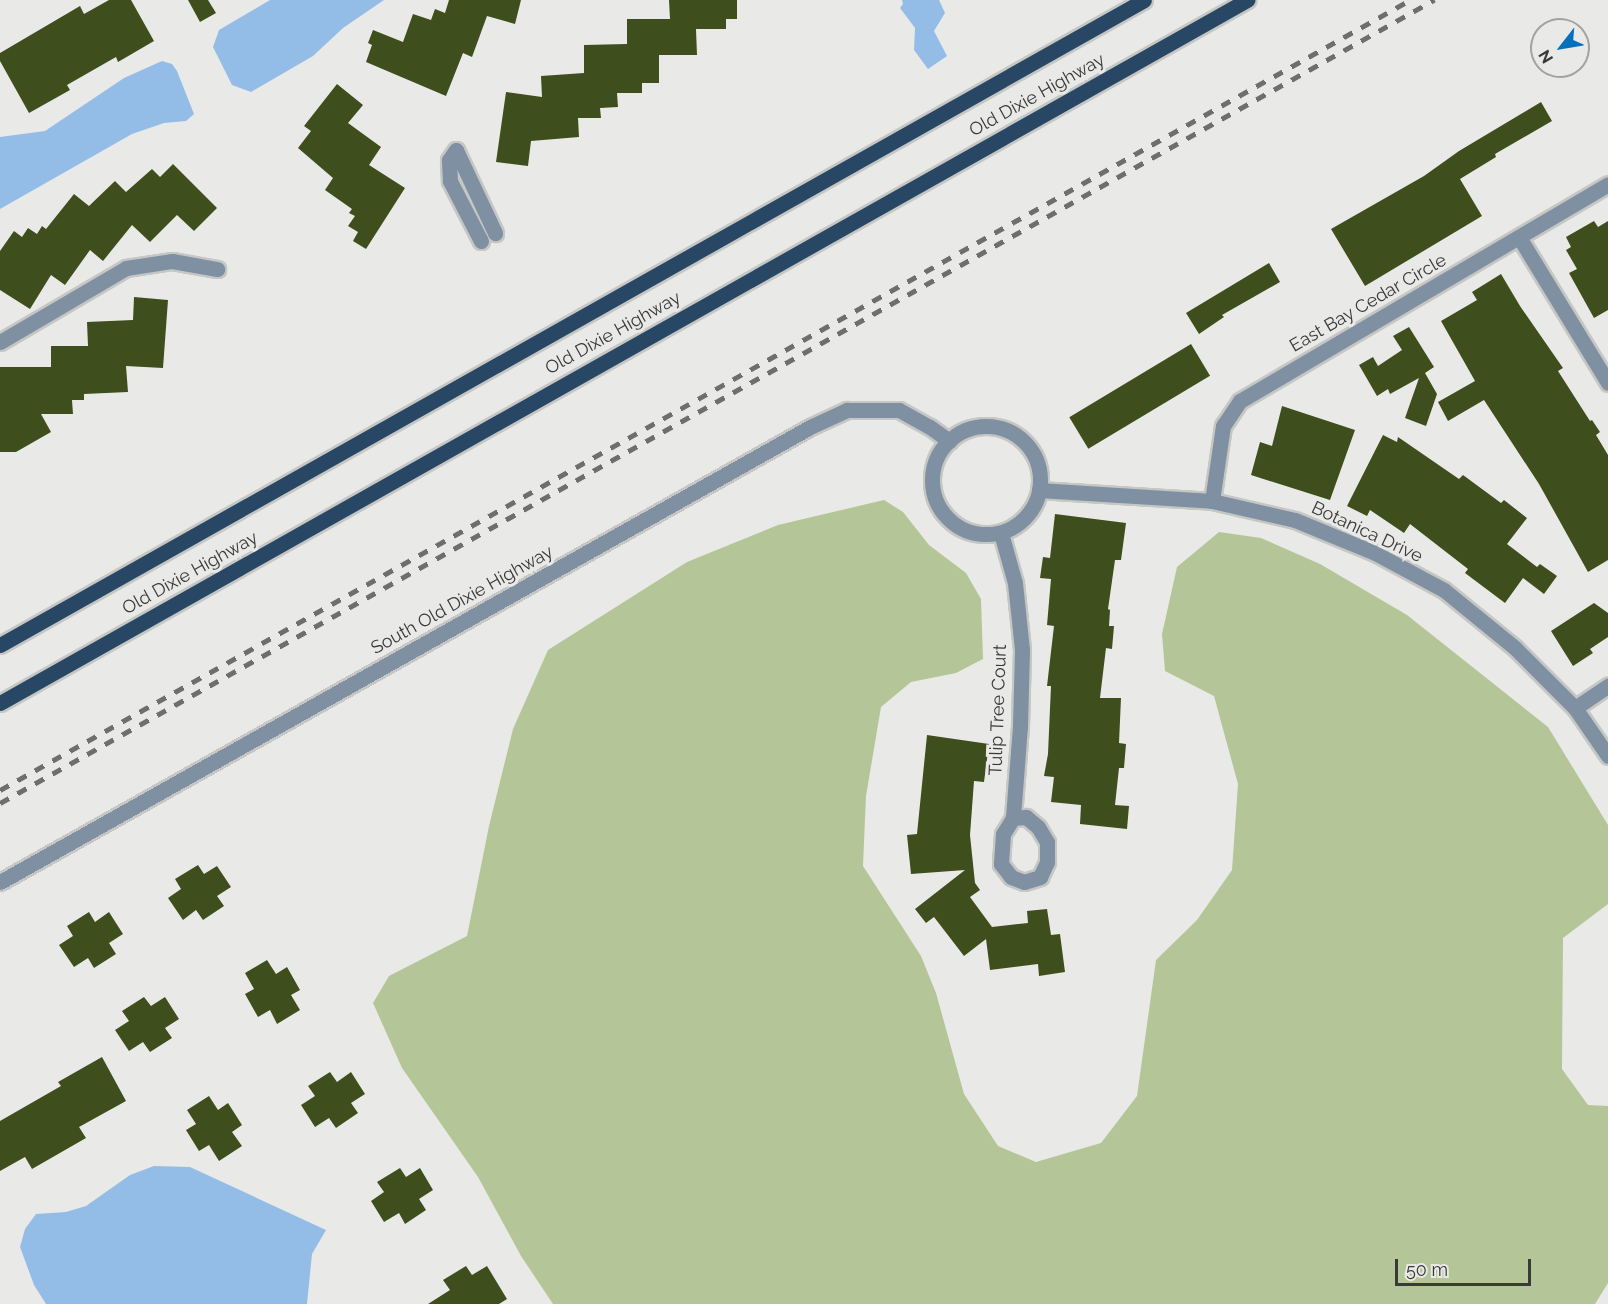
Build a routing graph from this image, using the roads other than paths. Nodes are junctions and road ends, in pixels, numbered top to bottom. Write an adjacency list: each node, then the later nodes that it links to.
1 (1144, 0): 14 (main road, Old Dixie Highway)
2 (1247, 0): 16 (main road, Old Dixie Highway)
3 (1608, 184): 5 (street, East Bay Cedar Circle)
4 (495, 233): 6 (street)
5 (1519, 237): 9 (street); 12 (street, East Bay Cedar Circle)
6 (481, 241)
7 (218, 269): 8 (street)
8 (0, 342)
9 (1608, 383)
10 (949, 441): 11 (street); 13 (street); 20 (street, South Old Dixie Highway)
11 (1040, 490): 12 (street, Botanica Drive); 13 (street)
12 (1212, 501): 17 (street, Botanica Drive)
13 (1001, 533): 19 (street, Tulip Tree Court)
14 (0, 645)
15 (1608, 686): 17 (street)
16 (0, 703)
17 (1575, 708): 18 (street, Botanica Drive)
18 (1608, 756)
19 (1013, 818)
20 (0, 882)

